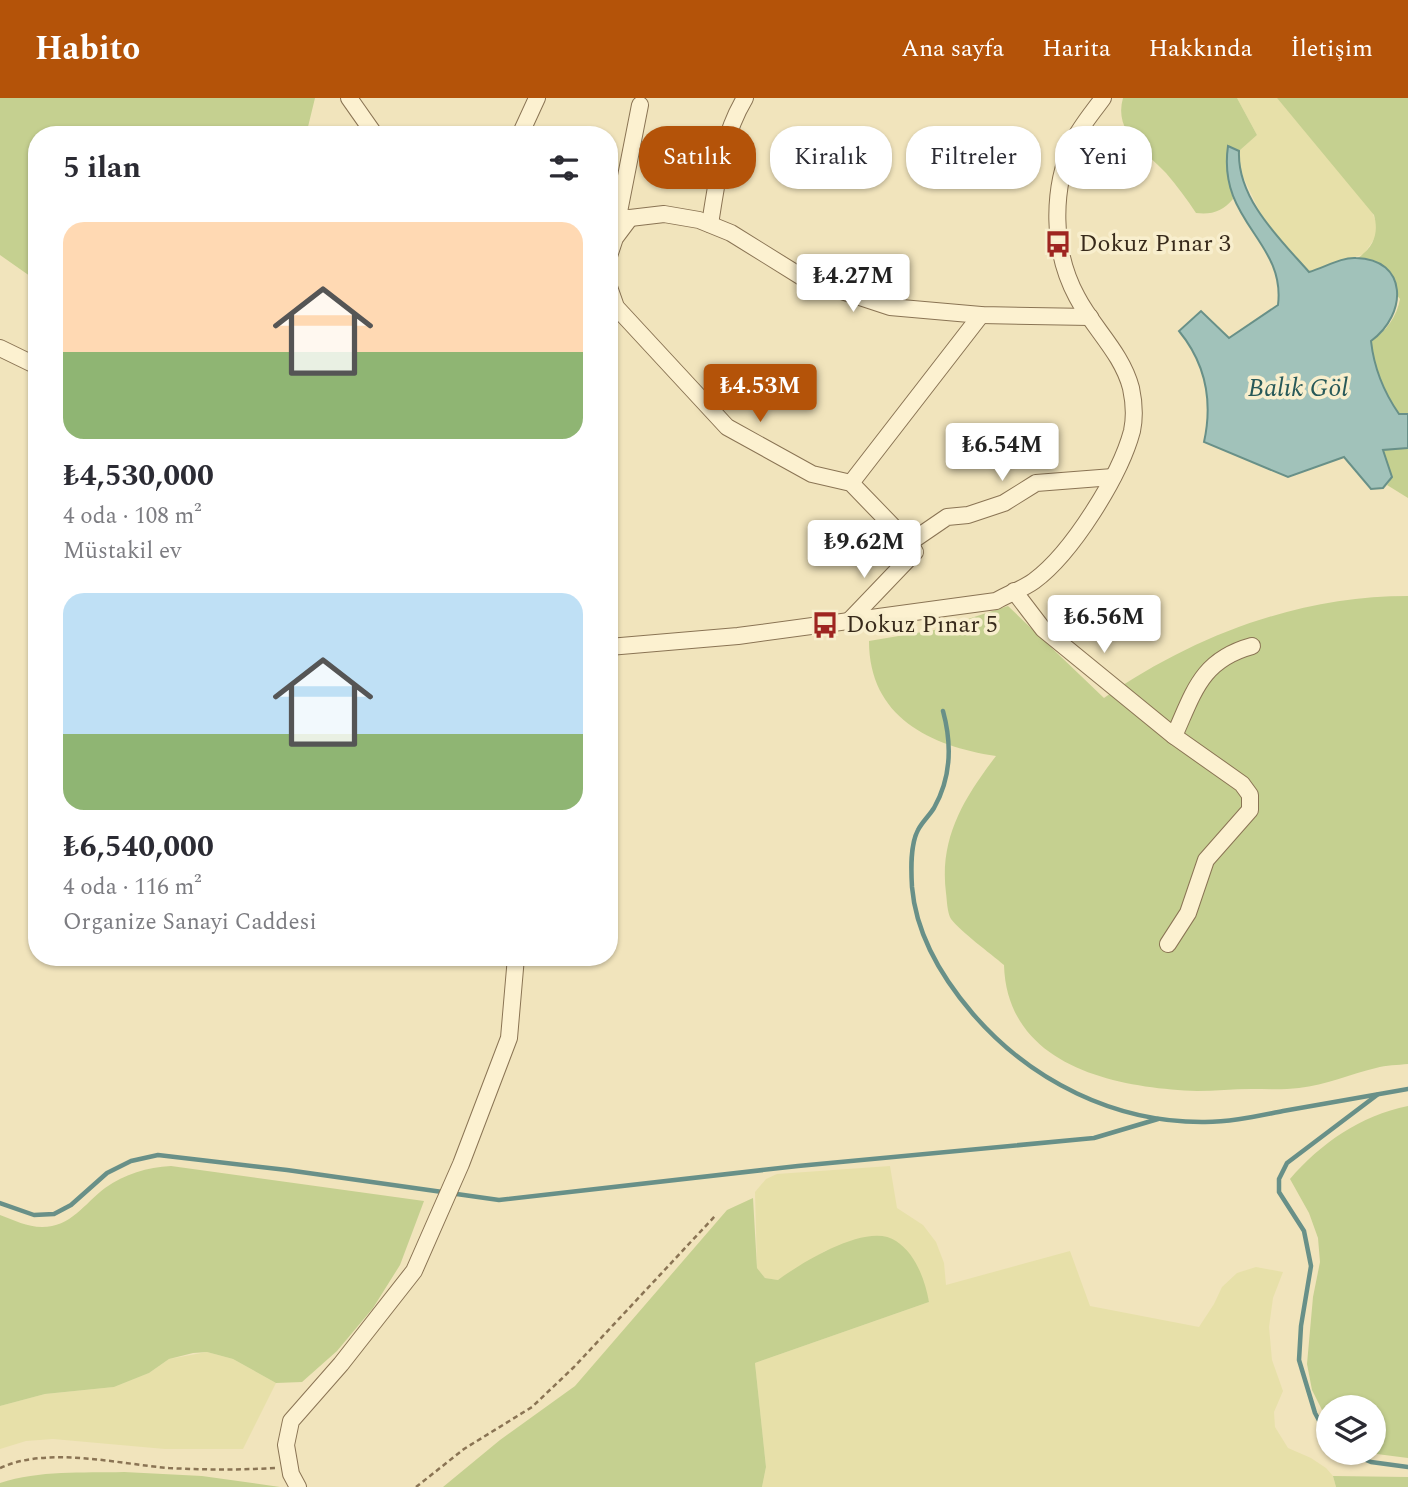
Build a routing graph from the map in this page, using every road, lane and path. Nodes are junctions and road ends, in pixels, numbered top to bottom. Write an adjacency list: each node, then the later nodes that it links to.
1 (349, 98): 6 (street)
2 (537, 98): 7 (street)
3 (745, 98): 9 (street)
4 (1103, 98): 12 (street)
5 (640, 105): 8 (street)
6 (369, 126)
7 (524, 126)
8 (619, 218): 9 (street)
9 (710, 224): 11 (street)
10 (618, 309): 16 (street)
11 (981, 315): 12 (street); 16 (street)
12 (1090, 317): 15 (street)
13 (0, 348): 14 (street)
14 (28, 362)
15 (1112, 477): 17 (street); 18 (street)
16 (851, 483): 17 (street)
17 (909, 542): 19 (street)
18 (1014, 591): 19 (street); 22 (street)
19 (848, 622): 20 (street)
20 (618, 646)
21 (1252, 646): 22 (street)
22 (1174, 736): 23 (street)
23 (1168, 944)
24 (515, 966): 26 (street)
25 (715, 1216): 29 (path)
26 (290, 1467): 27 (path); 28 (street)
27 (0, 1468)
28 (298, 1487)
29 (416, 1487)

